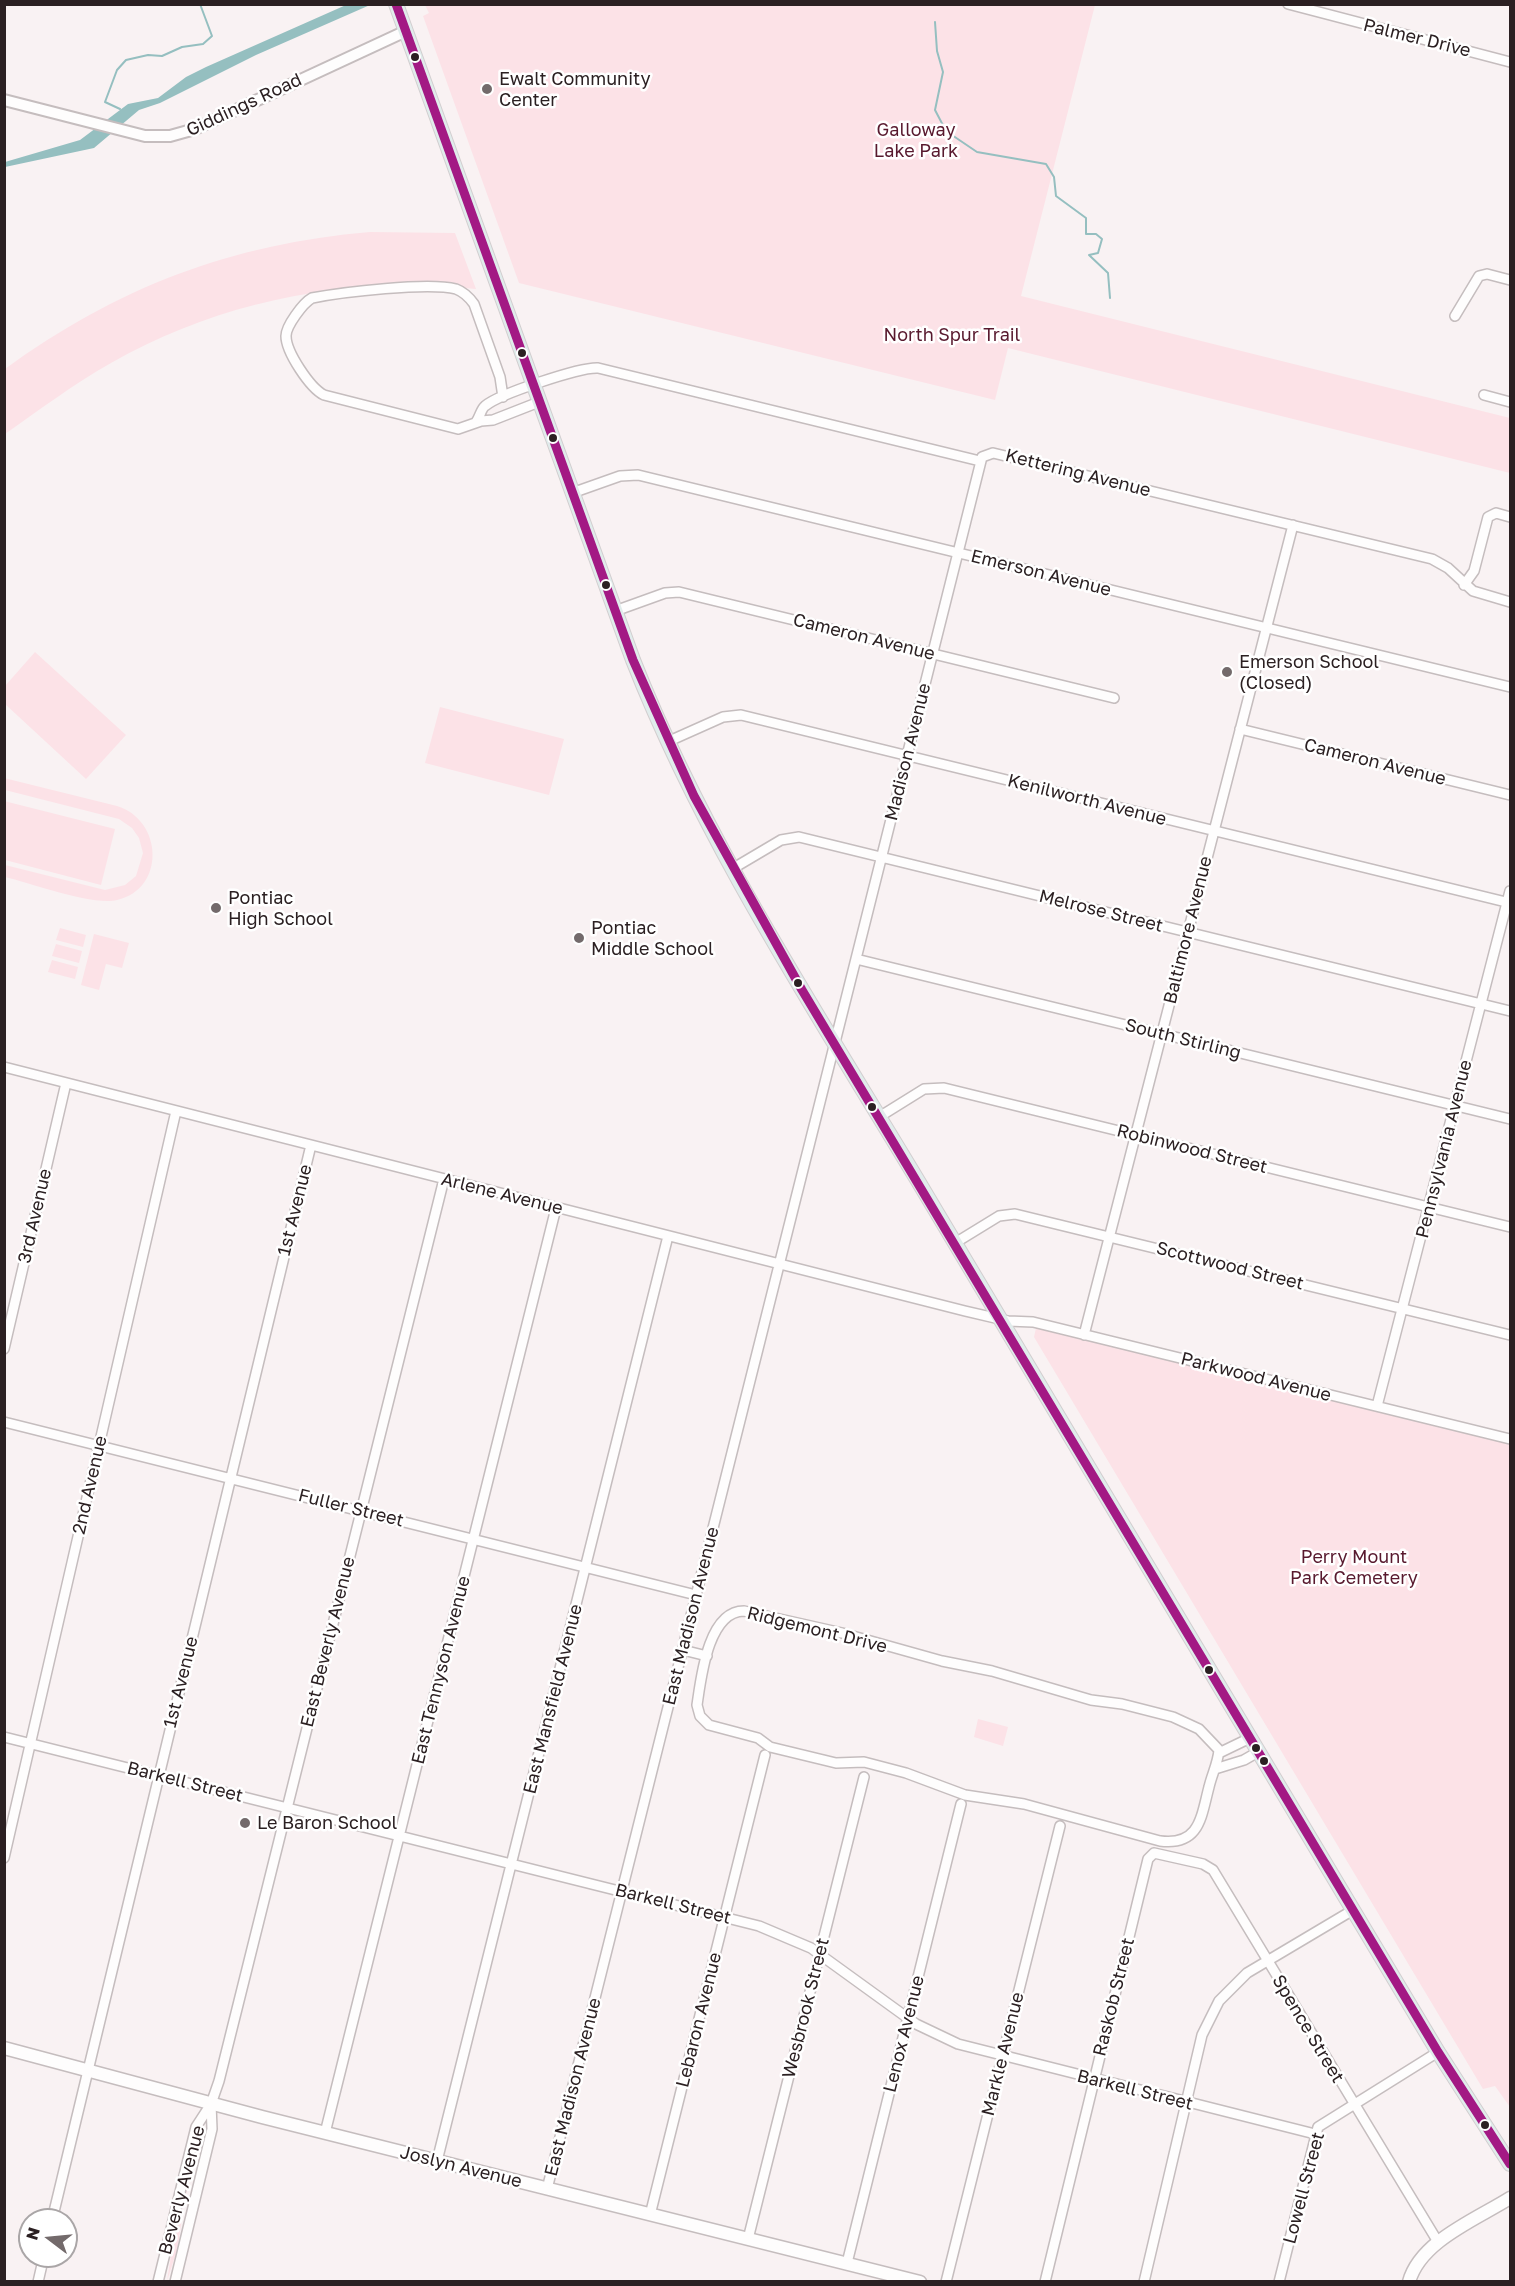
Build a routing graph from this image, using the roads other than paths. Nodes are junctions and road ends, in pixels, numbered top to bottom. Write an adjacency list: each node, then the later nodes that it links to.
1 (396, 4): 3 (main road)
2 (1288, 4): 4 (street, Palmer Drive)
3 (406, 31): 5 (street, Giddings Road); 8 (main road)
4 (1510, 62)
5 (4, 100)
6 (1510, 280): 7 (street)
7 (1455, 316)
8 (533, 386): 10 (street, Kettering Avenue); 11 (main road); 14 (street, Kettering Avenue)
9 (1484, 395): 12 (street)
10 (503, 397): 13 (street, Kettering Avenue); 13 (street)
11 (539, 402): 13 (street); 15 (main road)
12 (1510, 402)
13 (476, 422)
14 (980, 461): 17 (street, Kettering Avenue); 18 (street, Madison Avenue)
15 (572, 493): 18 (street, Emerson Avenue); 21 (main road)
16 (1510, 517): 19 (street)
17 (1293, 525): 19 (street, Kettering Avenue); 22 (street, Baltimore Avenue)
18 (957, 552): 22 (street, Emerson Avenue); 23 (street, Madison Avenue)
19 (1464, 585): 20 (street, Kettering Avenue)
20 (1510, 602)
21 (615, 611): 23 (street, Cameron Avenue); 27 (main road)
22 (1266, 628): 24 (street, Emerson Avenue); 26 (street, Baltimore Avenue)
23 (932, 654): 25 (street, Cameron Avenue); 28 (street, Madison Avenue)
24 (1510, 687)
25 (1114, 698)
26 (1240, 729): 29 (street, Cameron Avenue); 30 (street, Baltimore Avenue)
27 (667, 742): 28 (street, Kenilworth Avenue); 32 (main road)
28 (907, 756): 30 (street, Kenilworth Avenue); 31 (street, Madison Avenue)
29 (1510, 795)
30 (1214, 831): 34 (street, Kenilworth Avenue); 35 (street, Baltimore Avenue)
31 (881, 857): 32 (street, Melrose Street); 35 (street, Melrose Street); 36 (street, Madison Avenue)
32 (732, 869): 40 (main road)
33 (1510, 891): 34 (street, Pennsylvania Avenue)
34 (1509, 903): 37 (street, Pennsylvania Avenue)
35 (1188, 932): 37 (street, Melrose Street); 39 (street, Baltimore Avenue)
36 (856, 959): 39 (street, South Stirling); 40 (street, Madison Avenue)
37 (1482, 1004): 38 (street, Melrose Street); 43 (street, Pennsylvania Avenue)
38 (1510, 1011)
39 (1162, 1034): 43 (street, South Stirling); 47 (street, Baltimore Avenue)
40 (835, 1043): 45 (main road); 56 (street, East Madison Avenue)
41 (4, 1067): 42 (street, Arlene Avenue)
42 (66, 1083): 44 (street, Arlene Avenue); 61 (street, 3rd Avenue)
43 (1455, 1105): 46 (street, South Stirling); 50 (street, Pennsylvania Avenue)
44 (176, 1111): 48 (street, Arlene Avenue); 65 (street, 2nd Avenue)
45 (879, 1117): 47 (street, Robinwood Street); 55 (main road)
46 (1510, 1119)
47 (1136, 1135): 50 (street, Robinwood Street); 54 (street, Baltimore Avenue)
48 (311, 1145): 49 (street, Arlene Avenue); 66 (street, 1st Avenue)
49 (444, 1179): 51 (street, Arlene Avenue); 67 (street, East Beverly Avenue)
50 (1429, 1207): 52 (street, Robinwood Street); 57 (street, Pennsylvania Avenue)
51 (556, 1208): 53 (street, Arlene Avenue); 68 (street, East Tennyson Avenue)
52 (1510, 1227)
53 (669, 1236): 56 (street, Arlene Avenue); 69 (street, East Mansfield Avenue)
54 (1109, 1237): 55 (street, Scottwood Street); 57 (street, Scottwood Street); 59 (street, Baltimore Avenue)
55 (954, 1243): 58 (main road)
56 (779, 1264): 58 (street, Arlene Avenue); 70 (street, East Madison Avenue)
57 (1403, 1308): 60 (street, Scottwood Street); 62 (street, Pennsylvania Avenue)
58 (1000, 1320): 59 (street, Parkwood Avenue); 74 (main road)
59 (1084, 1335): 62 (street, Parkwood Avenue)
60 (1510, 1335)
61 (4, 1349)
62 (1377, 1407): 64 (street, Parkwood Avenue)
63 (4, 1422): 65 (street, Fuller Street)
64 (1510, 1439)
65 (99, 1445): 66 (street, Fuller Street); 75 (street, 2nd Avenue)
66 (230, 1478): 67 (street, Fuller Street); 80 (street, 1st Avenue)
67 (361, 1510): 68 (street, Fuller Street); 83 (street, East Beverly Avenue)
68 (474, 1539): 69 (street, Fuller Street); 85 (street, East Tennyson Avenue)
69 (586, 1567): 70 (street, Fuller Street); 88 (street, East Mansfield Avenue)
70 (696, 1595): 71 (street, East Madison Avenue)
71 (683, 1650): 72 (street); 89 (street, East Madison Avenue)
72 (707, 1656): 77 (street, Ridgemont Drive); 79 (street, Ridgemont Drive)
73 (4, 1737): 75 (street, Barkell Street)
74 (1250, 1738): 76 (main road); 77 (street)
75 (31, 1743): 80 (street, Barkell Street); 87 (street, 2nd Avenue)
76 (1258, 1752): 79 (street); 90 (main road)
77 (1219, 1753): 79 (street, Ridgemont Drive)
78 (765, 1755): 91 (street, Lebaron Avenue)
79 (1215, 1769)
80 (158, 1775): 83 (street, Barkell Street); 98 (street, 1st Avenue)
81 (864, 1777): 92 (street, Wesbrook Street)
82 (961, 1804): 94 (street, Lenox Avenue)
83 (287, 1807): 85 (street, Barkell Street); 101 (street, East Beverly Avenue)
84 (1060, 1826): 97 (street, Markle Avenue)
85 (400, 1836): 88 (street, Barkell Street); 103 (street, East Tennyson Avenue)
86 (1152, 1854): 93 (street, Spence Street); 99 (street, Raskob Street)
87 (4, 1858)
88 (512, 1864): 89 (street, Barkell Street); 105 (street, East Mansfield Avenue)
89 (622, 1891): 91 (street, Barkell Street); 107 (street, East Madison Avenue)
90 (1353, 1910): 93 (street); 96 (main road)
91 (725, 1917): 92 (street, Barkell Street); 110 (street, Lebaron Avenue)
92 (820, 1953): 94 (street, Barkell Street); 111 (street, Wesbrook Street)
93 (1268, 1961): 100 (street); 102 (street, Spence Street)
94 (908, 2019): 97 (street, Barkell Street); 113 (street, Lenox Avenue)
95 (4, 2048): 98 (main road, Joslyn Avenue)
96 (1438, 2052): 102 (street, Lowell Street); 106 (main road)
97 (1002, 2057): 99 (street, Barkell Street); 117 (street, Markle Avenue)
98 (88, 2069): 101 (main road, Joslyn Avenue); 109 (street, 1st Avenue)
99 (1094, 2080): 100 (street, Barkell Street); 118 (street, Raskob Street)
100 (1185, 2102): 104 (street, Barkell Street); 119 (street)
101 (211, 2104): 103 (main road, Joslyn Avenue); 114 (street, Beverly Avenue); 115 (street, Beverly Avenue)
102 (1354, 2104): 104 (street, Lowell Street); 112 (street, Spence Street)
103 (325, 2133): 105 (main road, Joslyn Avenue)
104 (1315, 2134): 120 (street, Lowell Street)
105 (437, 2162): 107 (main road, Joslyn Avenue)
106 (1510, 2164)
107 (547, 2189): 110 (main road, Joslyn Avenue)
108 (1510, 2198): 112 (main road)
109 (55, 2208)
110 (650, 2215): 111 (main road, Joslyn Avenue)
111 (748, 2239): 113 (main road, Joslyn Avenue)
112 (1438, 2242): 121 (main road)
113 (847, 2263): 116 (main road, Joslyn Avenue)
114 (158, 2282)
115 (175, 2282)
116 (920, 2282)
117 (946, 2282)
118 (1045, 2282)
119 (1144, 2282)
120 (1279, 2282)
121 (1409, 2282)

